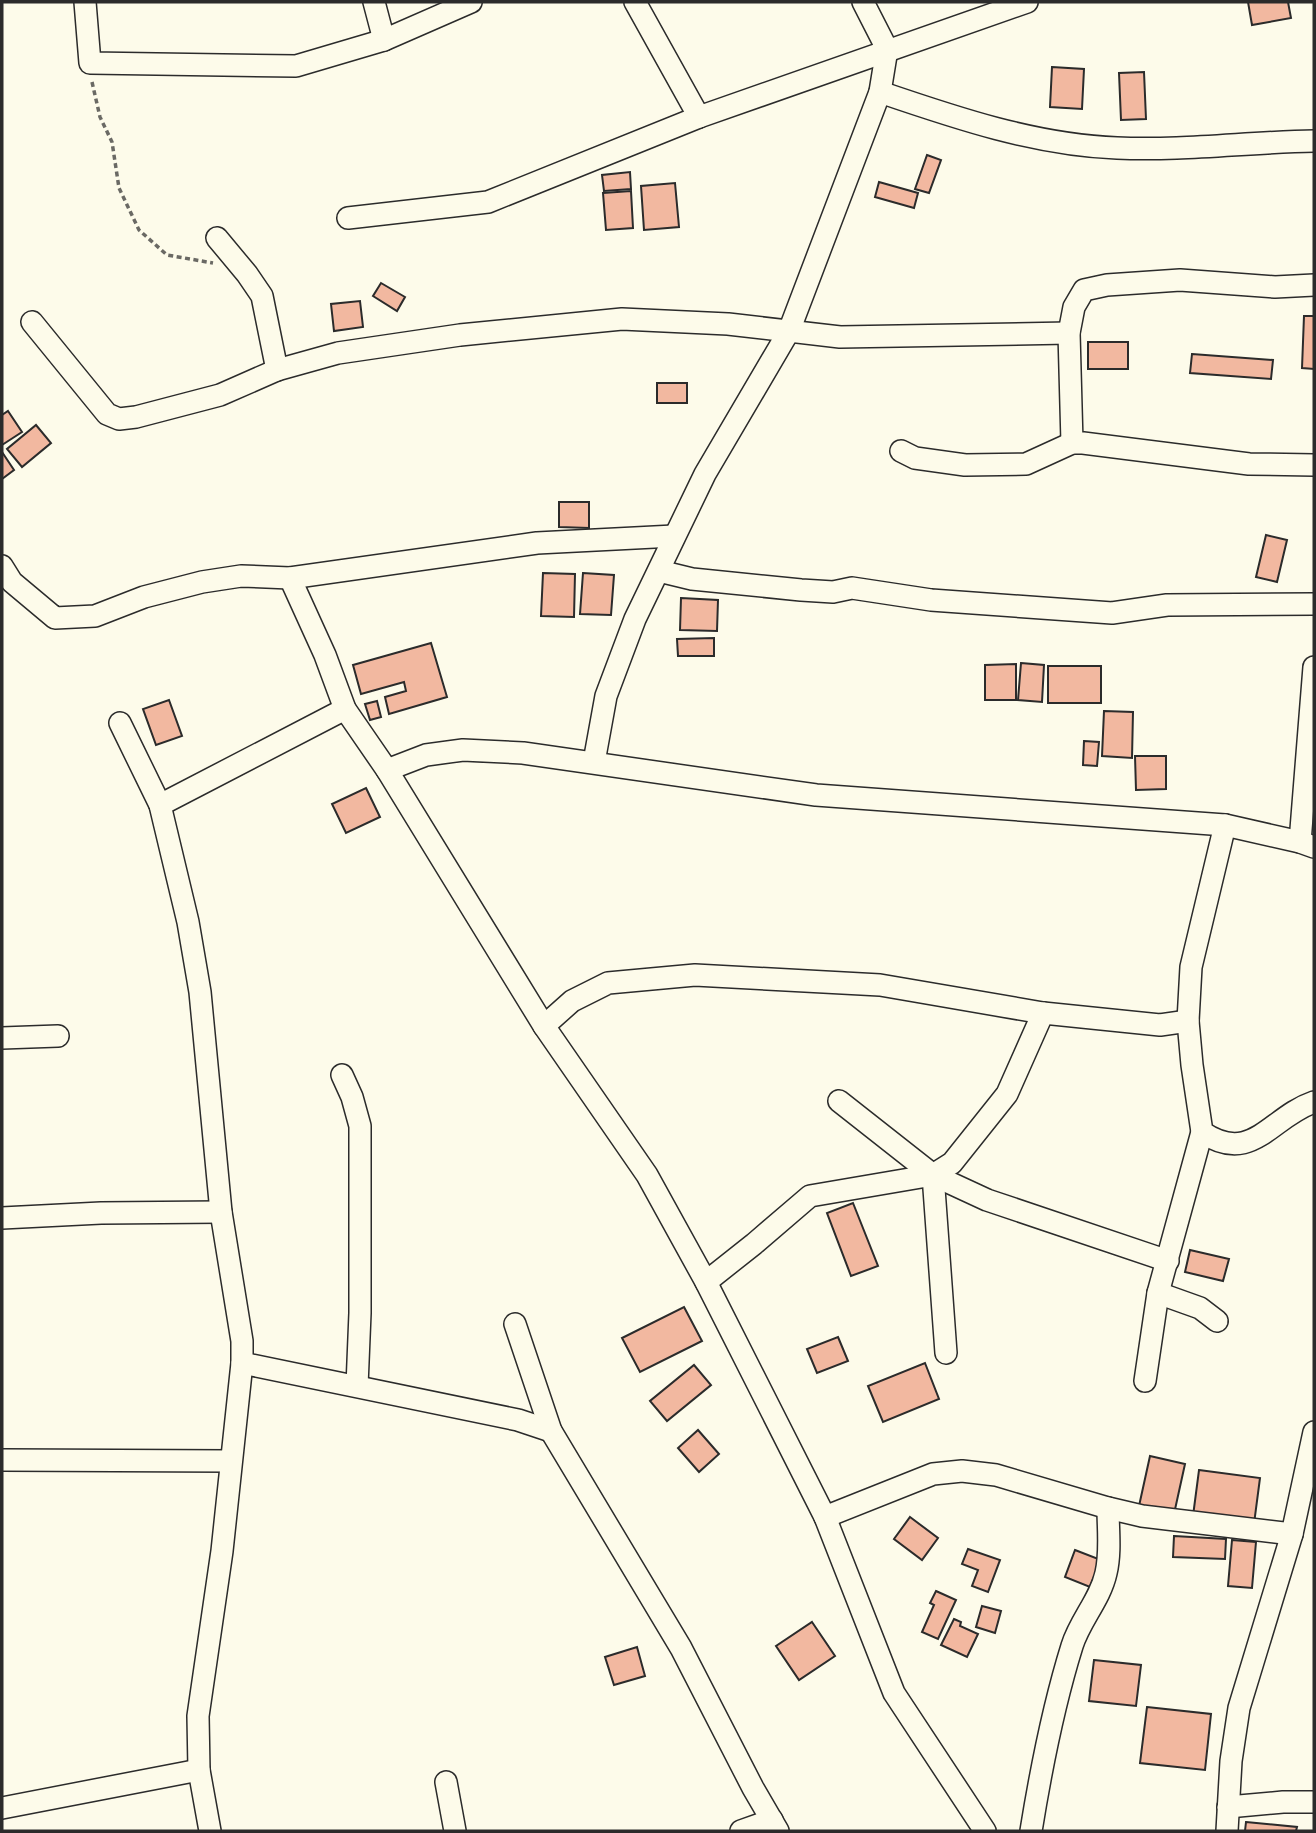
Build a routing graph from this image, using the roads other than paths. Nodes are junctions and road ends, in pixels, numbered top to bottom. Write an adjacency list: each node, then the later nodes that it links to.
1 (85, 2): 7 (street)
2 (374, 2): 7 (street)
3 (471, 2): 7 (street)
4 (635, 2): 10 (street)
5 (863, 2): 8 (street)
6 (1027, 2): 8 (street)
7 (384, 40)
8 (887, 49): 9 (street); 10 (street)
9 (880, 92): 11 (street); 16 (street)
10 (699, 117): 12 (street)
11 (1314, 141)
12 (348, 218)
13 (217, 238): 18 (street)
14 (1314, 285): 17 (street)
15 (32, 322): 18 (street)
16 (789, 331): 17 (street); 18 (street); 22 (street)
17 (1069, 333): 19 (street)
18 (277, 370)
19 (1072, 443): 20 (street); 21 (street)
20 (901, 451)
21 (1314, 465)
22 (674, 536): 24 (street); 25 (street)
23 (2, 566): 25 (street)
24 (659, 571): 26 (street); 30 (street)
25 (290, 578): 28 (street)
26 (1314, 604)
27 (1314, 667): 34 (street)
28 (345, 709): 31 (street); 32 (street)
29 (120, 723): 32 (street)
30 (594, 762): 31 (street); 33 (street)
31 (387, 770): 37 (street)
32 (160, 804): 45 (street)
33 (1225, 825): 34 (street); 36 (street)
34 (1307, 844)
35 (1043, 1013): 36 (street); 37 (street); 44 (street)
36 (1188, 1021): 43 (street)
37 (544, 1026): 48 (street)
38 (58, 1036): 39 (street)
39 (2, 1038)
40 (342, 1075): 55 (street)
41 (839, 1101): 44 (street)
42 (1314, 1102): 43 (street)
43 (1202, 1132): 47 (street)
44 (933, 1175): 47 (street); 48 (street); 52 (street)
45 (221, 1212): 46 (street); 53 (street)
46 (2, 1218)
47 (1168, 1261): 49 (street)
48 (706, 1282): 61 (street)
49 (1158, 1293): 50 (street); 54 (street)
50 (1217, 1321)
51 (515, 1324): 56 (street)
52 (946, 1353)
53 (242, 1363): 55 (street); 59 (street)
54 (1145, 1381)
55 (356, 1386): 56 (street)
56 (551, 1431): 68 (street)
57 (1314, 1432): 62 (street)
58 (2, 1460): 59 (street)
59 (230, 1461): 63 (street)
60 (1108, 1508): 61 (street); 62 (street); 73 (street)
61 (825, 1517): 72 (street)
62 (1292, 1534): 66 (street)
63 (199, 1770): 67 (street); 69 (street)
64 (446, 1782): 70 (street)
65 (1314, 1802): 66 (street)
66 (1228, 1807): 74 (street)
67 (2, 1808)
68 (775, 1826): 71 (street)
69 (209, 1831)
70 (455, 1831)
71 (741, 1831)
72 (985, 1831)
73 (1031, 1831)
74 (1227, 1831)

